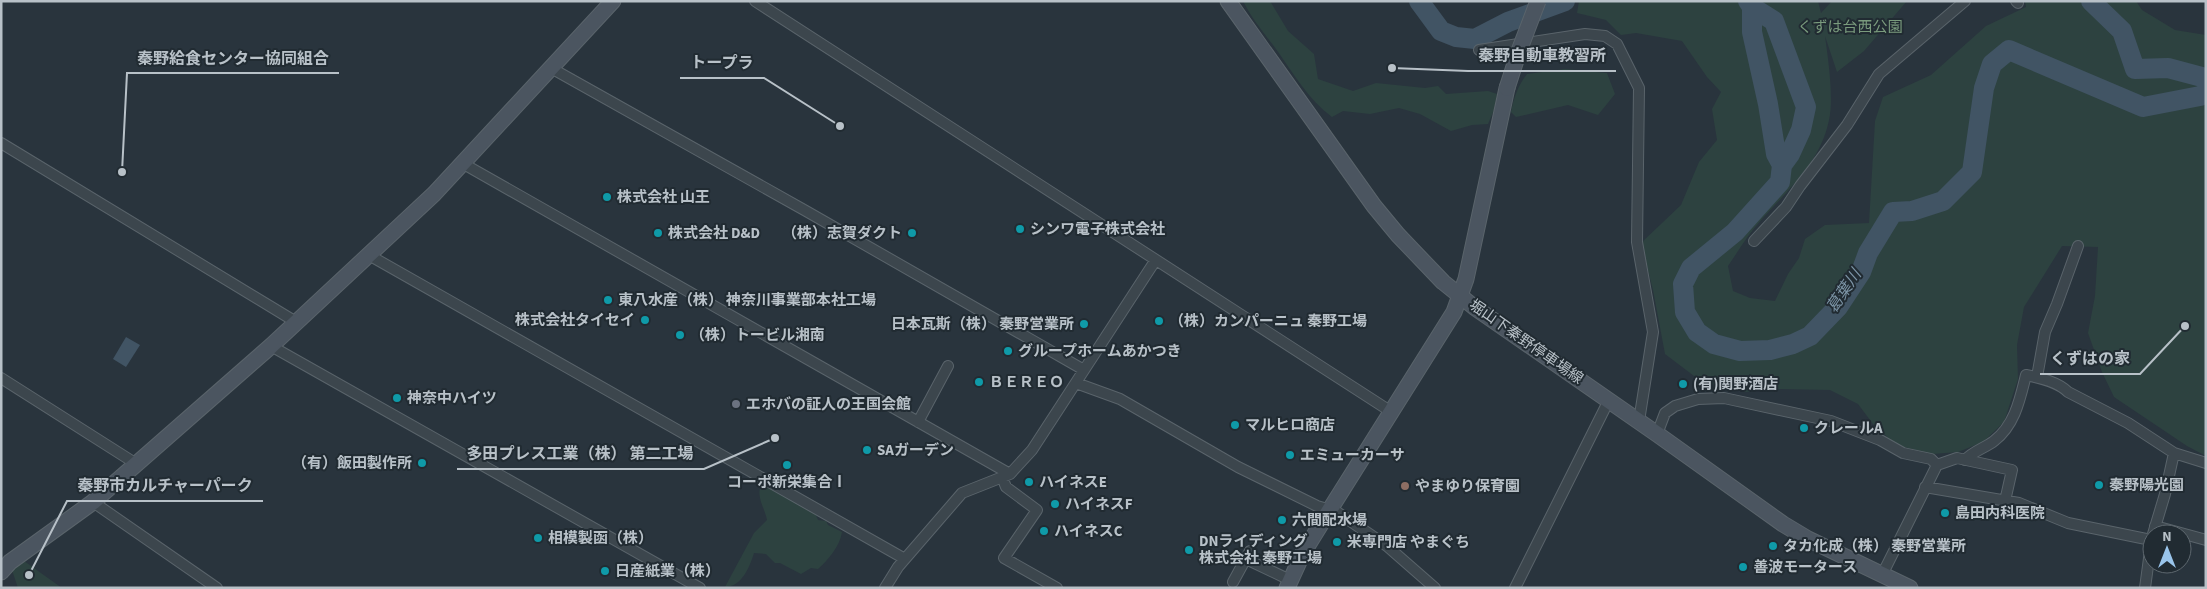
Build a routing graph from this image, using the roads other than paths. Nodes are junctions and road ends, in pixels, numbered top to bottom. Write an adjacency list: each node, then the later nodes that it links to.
1 (613, 1): 7 (street)
2 (755, 1): 13 (street)
3 (1228, 1): 14 (street, 堀山下秦野停車場線)
4 (1538, 1): 14 (street, bridge)
5 (1965, 1): 10 (street)
6 (1479, 50): 24 (street)
7 (551, 68): 9 (street); 18 (street)
8 (1, 143): 15 (street)
9 (462, 164): 12 (street); 25 (street)
10 (1754, 241)
11 (2078, 246): 19 (street)
12 (367, 254): 15 (street); 41 (street)
13 (1155, 261): 18 (street); 23 (street)
14 (1461, 295): 22 (street, 堀山下秦野停車場線); 23 (street)
15 (296, 322): 16 (street)
16 (271, 346): 30 (street); 48 (street)
17 (948, 366): 25 (street)
18 (1084, 370): 21 (street)
19 (2037, 377): 27 (street); 28 (street)
20 (1, 378): 30 (street)
21 (1076, 383): 32 (street); 36 (street)
22 (1609, 400): 24 (street, 堀山下秦野停車場線); 52 (street)
23 (1390, 412): 36 (street)
24 (1639, 421): 26 (street, 堀山下秦野停車場線)
25 (918, 422): 32 (street)
26 (1657, 434): 31 (street); 44 (street, 堀山下秦野停車場線)
27 (2174, 453): 29 (street); 37 (street)
28 (1965, 460): 31 (street); 34 (street)
29 (2206, 463)
30 (138, 464): 35 (street)
31 (1936, 465): 33 (street)
32 (1006, 475): 41 (street); 50 (street)
33 (1925, 486): 34 (street); 44 (street)
34 (2005, 501): 38 (street)
35 (93, 502): 42 (street); 47 (street)
36 (1329, 510): 46 (street); 51 (street)
37 (2156, 524)
38 (2142, 533)
39 (2192, 538): 40 (street)
40 (2206, 540)
41 (905, 559): 49 (street)
42 (1, 572)
43 (2147, 574): 54 (street)
44 (1882, 575): 53 (street, 堀山下秦野停車場線)
45 (1233, 582): 46 (street)
46 (1289, 584)
47 (216, 588)
48 (700, 588)
49 (886, 588)
50 (1057, 588)
51 (1435, 588)
52 (1515, 588)
53 (1910, 588)
54 (2145, 588)

